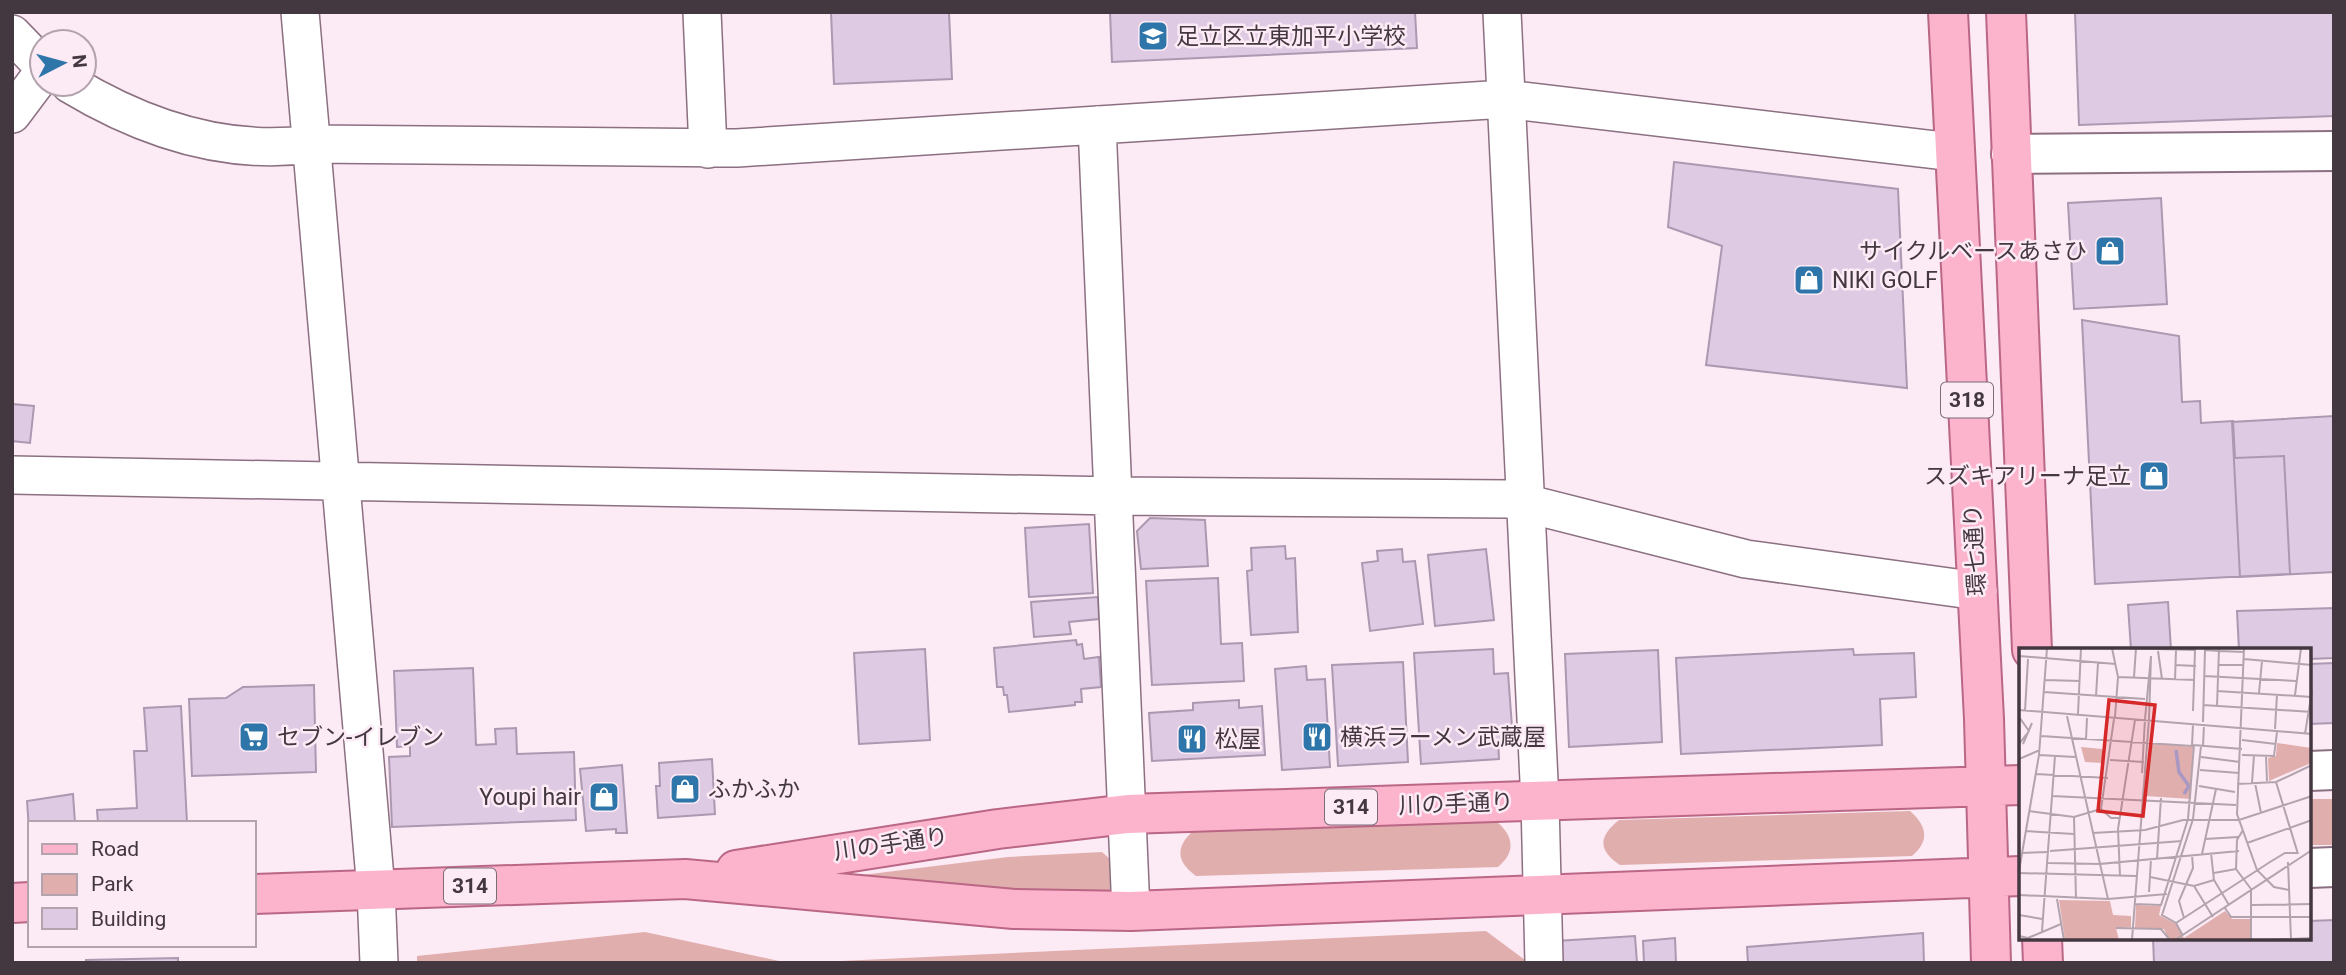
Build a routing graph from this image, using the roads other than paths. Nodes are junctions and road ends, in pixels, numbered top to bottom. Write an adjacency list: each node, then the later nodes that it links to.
1 (300, 12): 13 (street)
2 (702, 12): 14 (street)
3 (1502, 12): 10 (street)
4 (1948, 12): 16 (main road, 環七通り / 318)
5 (2006, 12): 17 (main road, 318)
6 (12, 34): 7 (street)
7 (28, 51)
8 (28, 93): 11 (street)
9 (93, 98): 13 (street)
10 (1504, 99): 12 (street); 16 (street); 21 (street)
11 (12, 114)
12 (1097, 125): 14 (street); 20 (street)
13 (311, 144): 14 (street); 19 (street)
14 (708, 149)
15 (2334, 151): 17 (street)
16 (1953, 152): 22 (main road, 環七通り / 318)
17 (2011, 154): 23 (main road, 318)
18 (12, 475): 19 (street)
19 (340, 483): 20 (street); 33 (street)
20 (1115, 496): 21 (street); 28 (street)
21 (1524, 503): 22 (street); 27 (street)
22 (1978, 591): 26 (main road, 環七通り / 318)
23 (2032, 648)
24 (2334, 770): 25 (street)
25 (2311, 771)
26 (2003, 786): 27 (main road, 川の手通り / 314); 31 (main road, 環七通り / 318)
27 (1540, 802): 28 (main road, 川の手通り / 314); 35 (street)
28 (1128, 814): 32 (main road, 川の手通り / 314); 36 (street)
29 (2334, 867): 30 (street)
30 (2311, 868)
31 (2005, 877): 35 (main road, 川の手通り / 314); 40 (main road, 環七通り / 318)
32 (685, 879): 33 (main road, 川の手通り / 314); 36 (main road, 川の手通り / 314)
33 (376, 890): 34 (main road, 川の手通り / 314); 38 (street)
34 (256, 894)
35 (1543, 895): 36 (main road, 川の手通り / 314); 39 (street)
36 (1131, 911)
37 (2042, 940): 41 (main road)
38 (379, 963)
39 (1545, 963)
40 (1991, 963)
41 (2043, 963)

